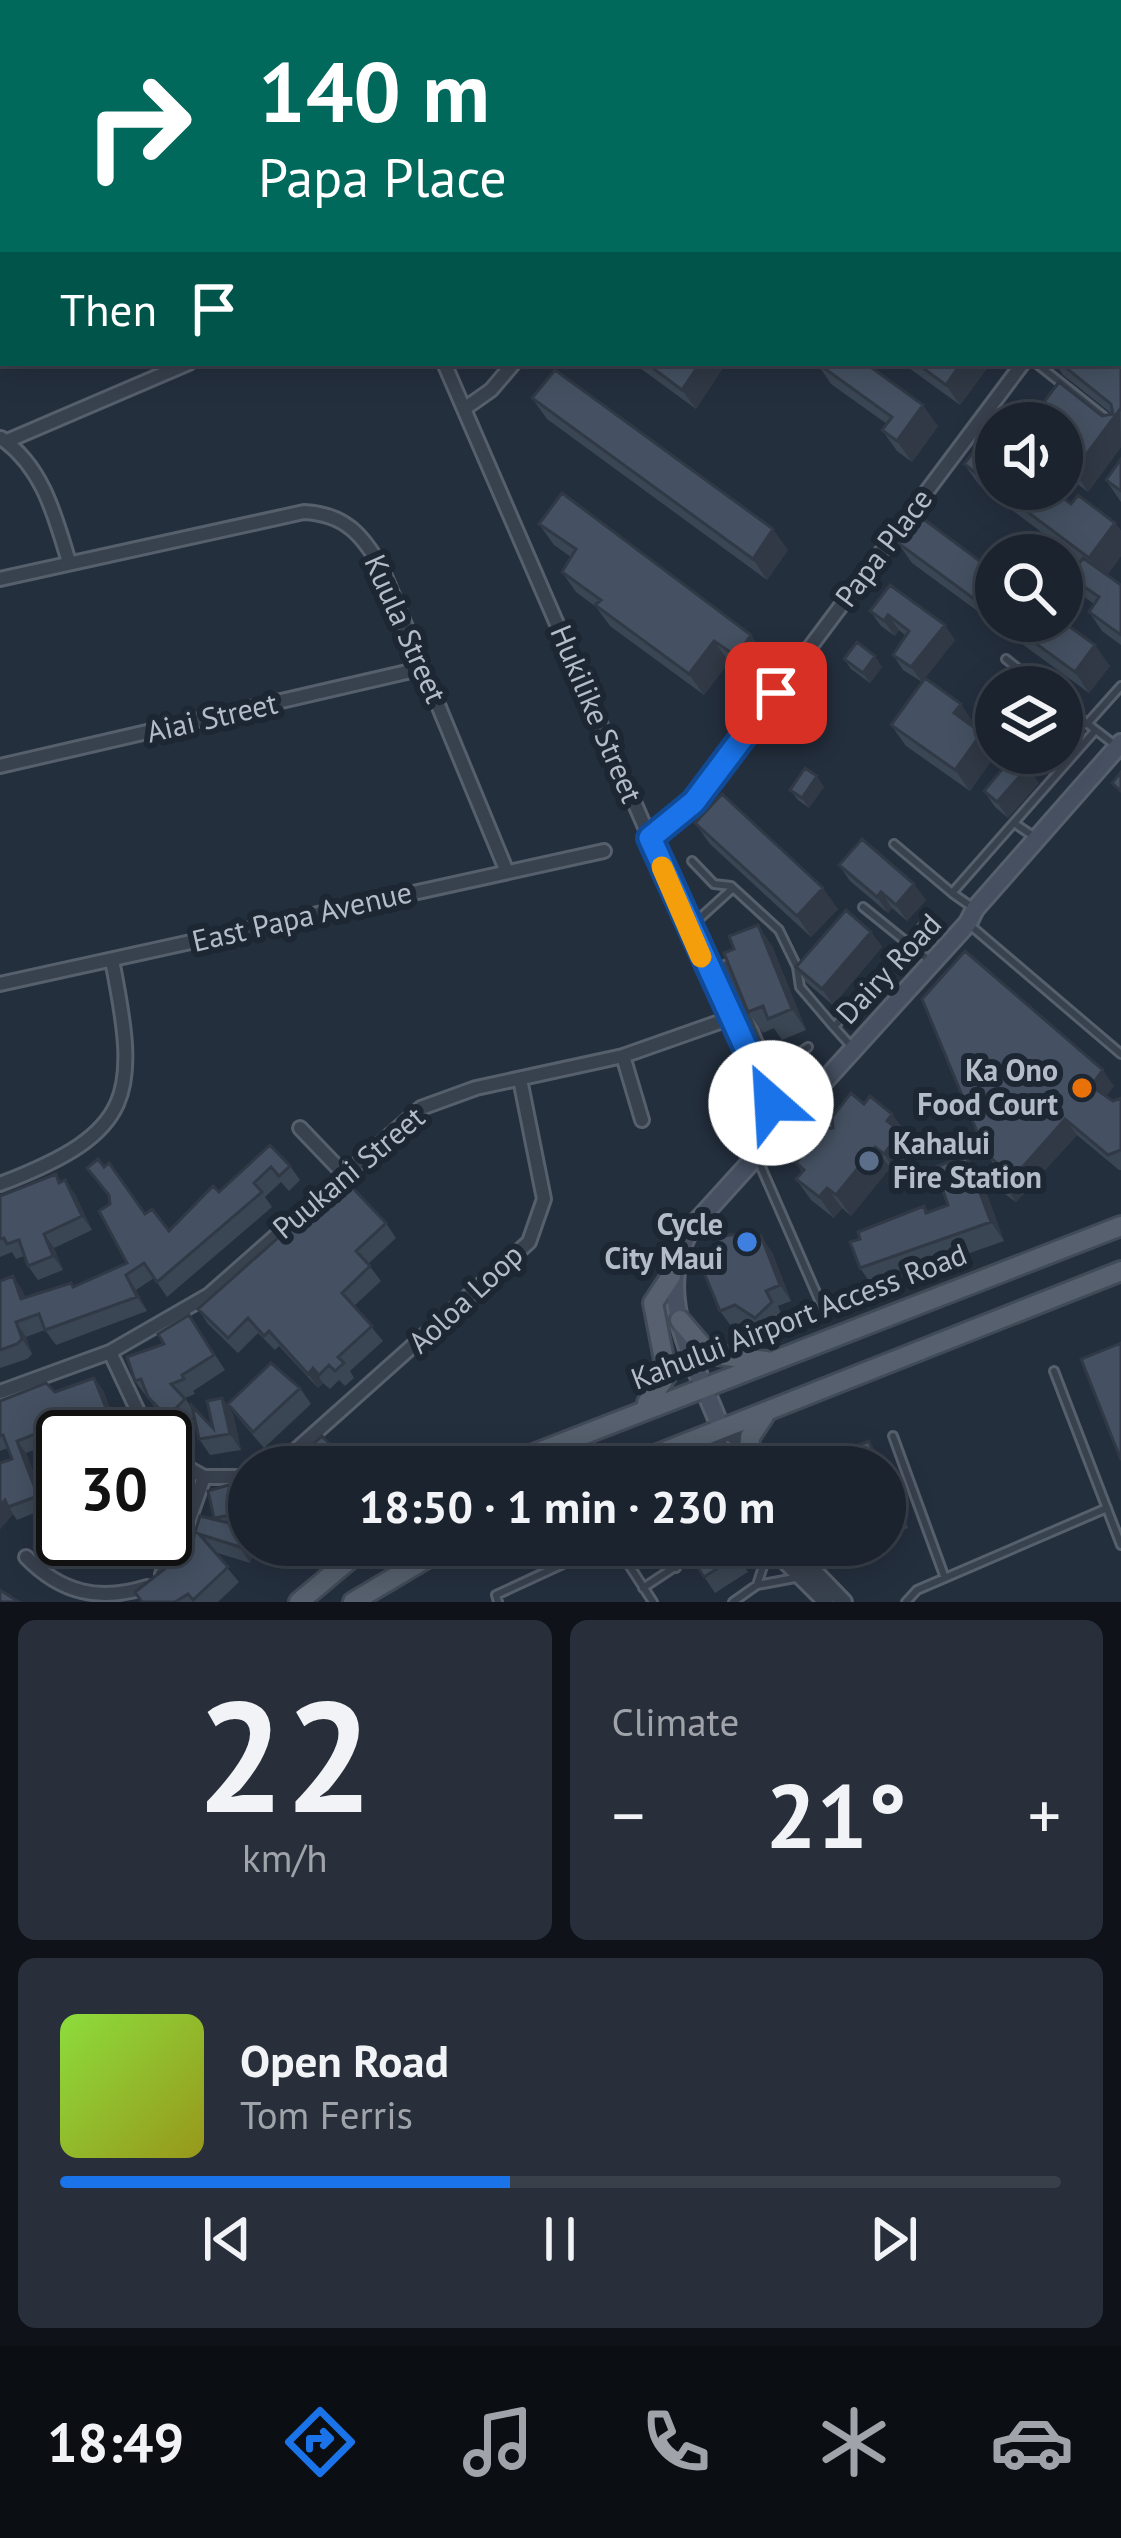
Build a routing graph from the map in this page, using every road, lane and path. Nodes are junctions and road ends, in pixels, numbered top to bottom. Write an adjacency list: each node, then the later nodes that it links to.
1 (183, 366): 8 (street)
2 (445, 366): 6 (street, Hukilike Street)
3 (511, 366): 6 (street)
4 (1021, 366): 21 (street, Papa Place)
5 (1040, 366): 7 (lane)
6 (464, 410): 21 (street, Hukilike Street)
7 (1117, 428)
8 (4, 439): 9 (street)
9 (69, 562): 10 (street, Kuula Street); 13 (street, Kuula Street)
10 (0, 579)
11 (1006, 658): 12 (lane)
12 (1016, 666)
13 (424, 668): 19 (street, Aiai Street); 26 (street, Kuula Street)
14 (1121, 686): 16 (lane)
15 (1083, 721): 16 (lane)
16 (1087, 724): 17 (lane)
17 (1093, 733): 18 (lane); 20 (lane)
18 (1120, 745): 22 (main road, Dairy Road)
19 (0, 766)
20 (1014, 823): 22 (lane); 28 (lane)
21 (650, 838): 32 (street, Hukilike Street)
22 (1038, 839): 30 (main road, Dairy Road)
23 (894, 844): 28 (lane)
24 (604, 851): 26 (street, East Papa Avenue)
25 (692, 861): 27 (lane)
26 (507, 872): 34 (street, East Papa Avenue)
27 (733, 888): 32 (lane); 39 (lane)
28 (952, 893): 30 (lane)
29 (863, 907): 33 (lane)
30 (972, 916): 35 (main road, Dairy Road); 44 (lane)
31 (924, 926): 33 (lane)
32 (689, 928): 36 (street, Hukilike Street)
33 (908, 945): 35 (lane); 39 (lane)
34 (112, 960): 37 (street, East Papa Avenue); 54 (street)
35 (931, 961): 43 (main road, Dairy Road)
36 (708, 972): 38 (street, Hukilike Street); 40 (lane)
37 (0, 984)
38 (728, 1018): 41 (street, Hukilike Street); 45 (street, Puukani Street)
39 (834, 1027): 43 (lane)
40 (757, 1038): 41 (lane); 42 (lane)
41 (742, 1044): 49 (street, Hukilike Street)
42 (808, 1047)
43 (853, 1048): 47 (main road, Dairy Road)
44 (1119, 1048)
45 (623, 1056): 46 (street, Puukani Street); 48 (street)
46 (520, 1079): 53 (street, Puukani Street); 70 (street, Aoloa Loop)
47 (802, 1104): 49 (main road, Dairy Road); 51 (lane)
48 (642, 1120)
49 (783, 1127): 52 (main road, Dairy Road)
50 (300, 1128): 53 (street)
51 (842, 1144)
52 (756, 1157): 57 (main road, Dairy Road); 58 (lane)
53 (344, 1174): 60 (street, Puukani Street)
54 (0, 1184)
55 (1121, 1226): 61 (main road, Kahului Airport Access Road)
56 (1121, 1271): 66 (main road)
57 (671, 1276): 59 (main road); 67 (main road)
58 (821, 1304)
59 (680, 1321): 61 (main road); 63 (main road)
60 (110, 1352): 64 (street, Puukani Street); 65 (street)
61 (777, 1362): 63 (main road, Kahului Airport Access Road)
62 (1054, 1371): 79 (lane)
63 (704, 1385): 67 (main road, Kahului Airport Access Road); 68 (main road)
64 (0, 1392)
65 (137, 1410)
66 (767, 1413): 68 (main road); 75 (main road)
67 (622, 1415): 71 (main road, Kahului Airport Access Road)
68 (721, 1429): 72 (main road); 73 (street); 74 (street)
69 (893, 1436): 92 (lane)
70 (301, 1446)
71 (549, 1446)
72 (678, 1446)
73 (719, 1446)
74 (739, 1446)
75 (749, 1446)
76 (192, 1470): 77 (street)
77 (204, 1477): 78 (street); 81 (street)
78 (228, 1477)
79 (1107, 1508): 80 (lane); 92 (lane)
80 (1121, 1545)
81 (26, 1557)
82 (342, 1566): 95 (main road)
83 (414, 1566): 96 (main road)
84 (559, 1566): 97 (lane)
85 (630, 1566): 94 (lane)
86 (679, 1566): 90 (lane)
87 (763, 1566): 93 (lane)
88 (788, 1566): 91 (street)
89 (809, 1566): 101 (street)
90 (676, 1568): 94 (lane)
91 (798, 1577): 93 (lane); 100 (street)
92 (945, 1578): 102 (lane)
93 (757, 1585): 99 (lane)
94 (644, 1588): 98 (lane)
95 (299, 1602)
96 (353, 1602)
97 (497, 1602)
98 (652, 1602)
99 (733, 1602)
100 (826, 1602)
101 (844, 1602)
102 (906, 1602)

